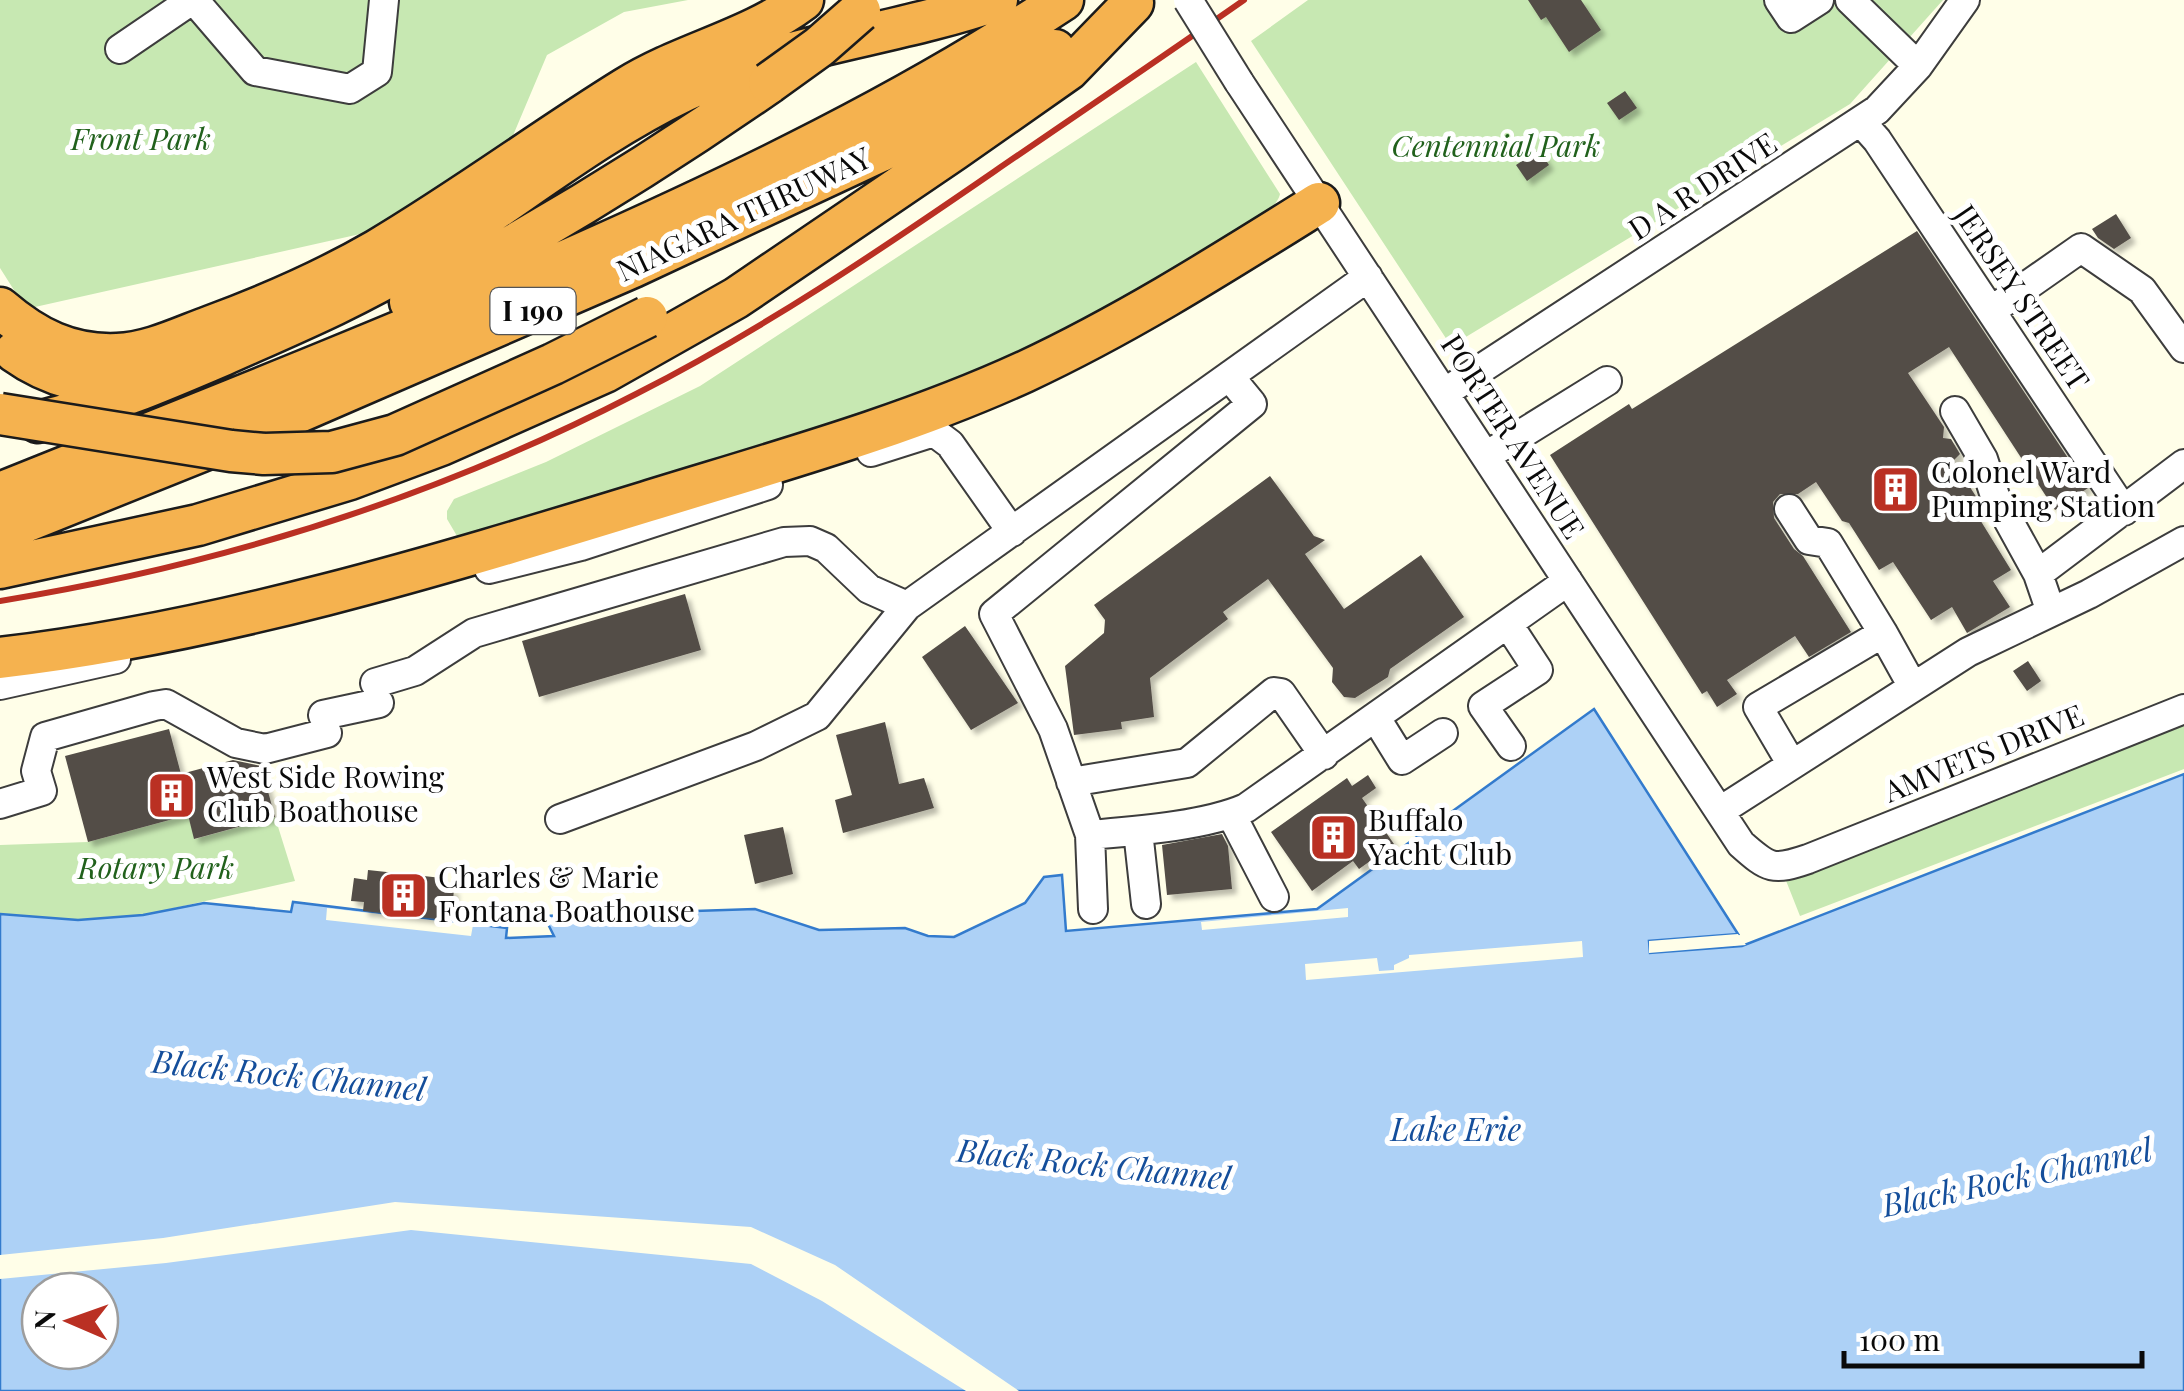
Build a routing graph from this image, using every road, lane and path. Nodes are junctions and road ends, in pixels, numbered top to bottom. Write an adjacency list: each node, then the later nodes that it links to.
1 (193, 0): 2 (street); 13 (street)
2 (384, 0)
3 (803, 0): 19 (highway)
4 (996, 0): 23 (highway)
5 (1063, 0): 26 (highway, NIAGARA THRUWAY / I 190)
6 (1188, 0): 16 (street, PORTER AVENUE, bridge)
7 (1779, 0): 8 (street)
8 (1819, 0)
9 (1850, 0): 14 (street)
10 (1964, 0): 14 (street, D A R DRIVE)
11 (1135, 2): 17 (highway); 36 (highway, NIAGARA THRUWAY / I 190)
12 (865, 6): 26 (highway, bridge)
13 (120, 49)
14 (1918, 66): 15 (street, D A R DRIVE)
15 (1861, 122): 20 (street, JERSEY STREET); 27 (street, D A R DRIVE)
16 (1319, 203): 18 (street, PORTER AVENUE); 46 (highway)
17 (792, 258): 29 (highway, bridge); 39 (highway)
18 (1368, 278): 24 (street); 27 (street, PORTER AVENUE)
19 (0, 308)
20 (1991, 311): 22 (street); 35 (street, JERSEY STREET)
21 (0, 338): 23 (highway)
22 (2184, 348)
23 (220, 356): 30 (highway)
24 (1229, 376): 37 (street); 55 (street)
25 (1607, 380): 31 (street)
26 (263, 388): 33 (highway, NIAGARA THRUWAY / I 190)
27 (1444, 393): 31 (street, PORTER AVENUE)
28 (1954, 411): 40 (street)
29 (0, 414)
30 (0, 432)
31 (1486, 456): 41 (street, PORTER AVENUE)
32 (2184, 464): 35 (street)
33 (0, 493)
34 (1789, 509): 45 (street)
35 (2124, 511): 40 (street)
36 (0, 532)
37 (1012, 532): 42 (street); 47 (street)
38 (2184, 541): 43 (street)
39 (0, 568)
40 (2038, 574): 43 (street)
41 (1568, 581): 44 (street); 57 (street, PORTER AVENUE)
42 (907, 606): 56 (street); 59 (street)
43 (2051, 612): 48 (street)
44 (1508, 624): 50 (street); 52 (street)
45 (1883, 633): 48 (street); 54 (street)
46 (0, 658)
47 (0, 684)
48 (1913, 687): 54 (street)
49 (2184, 708): 62 (street, AMVETS DRIVE)
50 (1376, 718): 51 (street); 53 (street)
51 (1443, 733)
52 (1512, 746)
53 (1324, 754): 55 (street); 58 (street)
54 (1791, 764): 57 (street)
55 (1072, 782): 61 (street)
56 (0, 804)
57 (1720, 811): 62 (street, PORTER AVENUE)
58 (1231, 814): 60 (street); 63 (street)
59 (560, 819)
60 (1138, 831): 61 (street); 64 (street)
61 (1090, 835): 65 (street)
62 (1808, 859)
63 (1274, 896)
64 (1146, 904)
65 (1093, 909)

